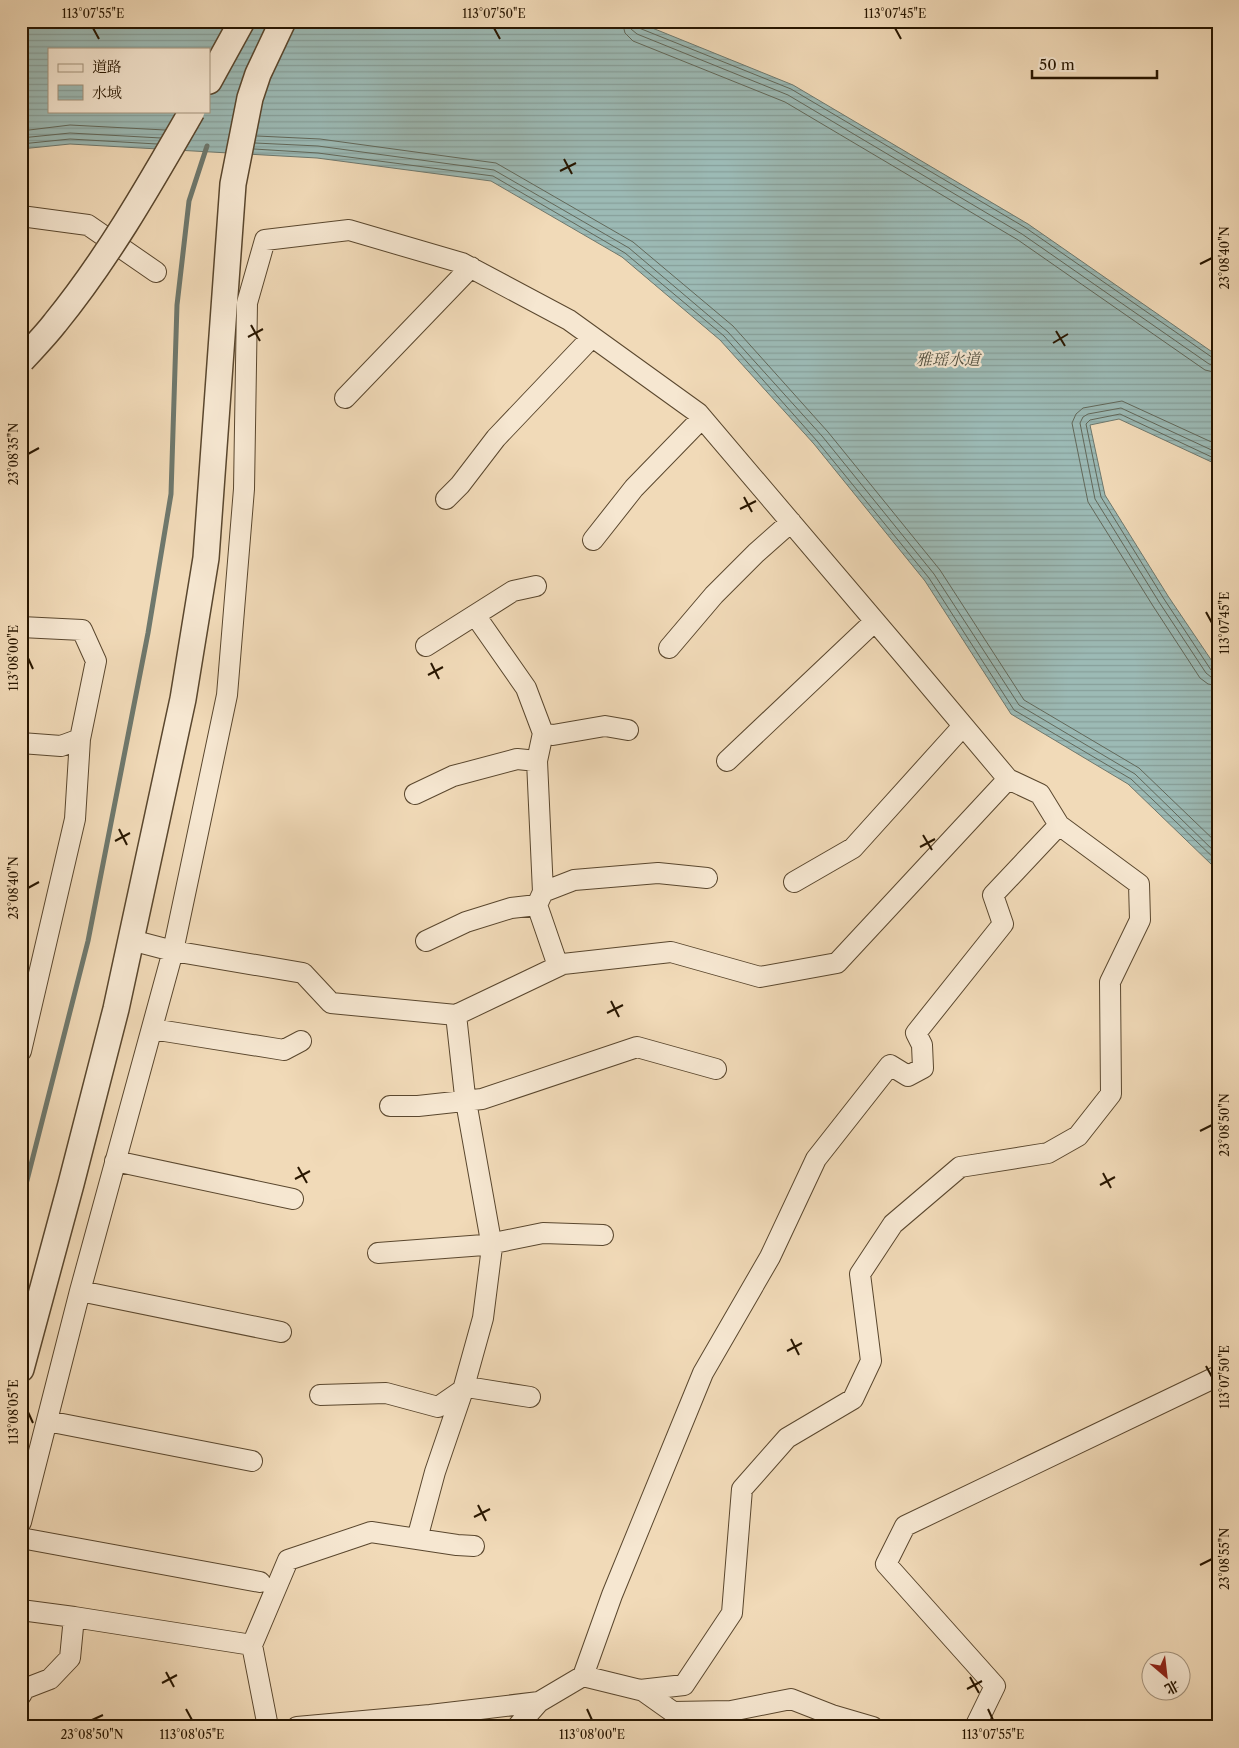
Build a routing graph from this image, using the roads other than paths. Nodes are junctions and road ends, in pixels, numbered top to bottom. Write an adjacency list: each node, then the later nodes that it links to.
1 (242, 21): 3 (street)
2 (283, 21): 34 (street)
3 (210, 80)
4 (191, 112): 9 (street, bridge)
5 (21, 216): 7 (street)
6 (471, 267): 8 (street); 10 (street); 36 (street)
7 (156, 272)
8 (592, 337): 11 (street); 12 (street)
9 (22, 360)
10 (345, 398)
11 (702, 418): 13 (street); 14 (street)
12 (446, 500)
13 (791, 522): 17 (street); 20 (street)
14 (593, 540)
15 (536, 586): 16 (street)
16 (475, 615): 19 (street); 23 (street)
17 (875, 621): 21 (street); 27 (street)
18 (21, 627): 24 (street)
19 (426, 646)
20 (669, 648)
21 (964, 726): 28 (street); 32 (street)
22 (628, 730): 23 (street)
23 (543, 733): 26 (street)
24 (80, 739): 25 (street); 41 (street)
25 (21, 743)
26 (536, 761): 29 (street); 33 (street)
27 (727, 761)
28 (1008, 780): 30 (street); 37 (street)
29 (415, 794)
30 (1059, 825): 65 (street); 66 (street)
31 (707, 878): 33 (street)
32 (794, 882)
33 (540, 899): 35 (street); 37 (street)
34 (131, 940): 36 (street); 50 (street)
35 (426, 941)
36 (173, 951): 38 (street); 39 (street)
37 (558, 966): 38 (street)
38 (456, 1015): 52 (street)
39 (152, 1029): 40 (street); 44 (street)
40 (301, 1041)
41 (21, 1051)
42 (716, 1069): 43 (street)
43 (390, 1106)
44 (115, 1160): 45 (street); 48 (street)
45 (293, 1198)
46 (603, 1235): 47 (street)
47 (378, 1253)
48 (80, 1291): 49 (street); 55 (street)
49 (281, 1332)
50 (21, 1368)
51 (1218, 1376): 73 (street)
52 (462, 1390): 53 (street); 54 (street); 59 (street)
53 (320, 1395)
54 (530, 1397)
55 (47, 1421): 56 (street); 57 (street)
56 (252, 1461)
57 (21, 1522)
58 (21, 1538): 61 (street)
59 (417, 1539): 60 (street); 64 (street)
60 (474, 1546)
61 (260, 1582)
62 (21, 1610): 63 (street)
63 (74, 1617): 64 (street); 67 (street)
64 (252, 1645): 69 (street)
65 (583, 1676): 66 (street); 68 (street)
66 (642, 1690): 72 (street)
67 (21, 1695)
68 (539, 1702): 70 (street); 71 (street)
69 (268, 1727)
70 (297, 1727)
71 (517, 1727)
72 (873, 1727)
73 (976, 1727)

